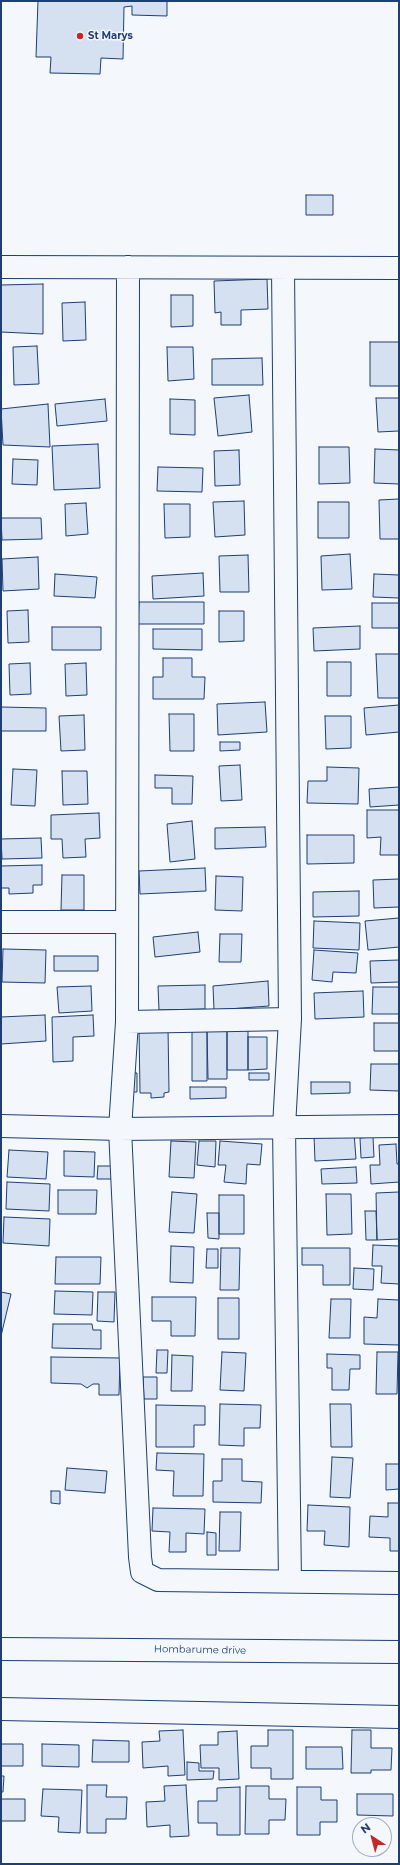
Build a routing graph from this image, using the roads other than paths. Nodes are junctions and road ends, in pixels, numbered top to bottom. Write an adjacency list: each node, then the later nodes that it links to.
1 (1, 266): 2 (street)
2 (128, 267): 3 (street); 6 (street)
3 (283, 268): 4 (street); 7 (street)
4 (399, 268)
5 (1, 922): 6 (street)
6 (127, 922): 8 (street)
7 (290, 1019): 8 (street); 11 (street)
8 (127, 1022): 12 (street)
9 (1, 1126): 12 (street)
10 (399, 1126): 11 (street)
11 (284, 1127): 12 (street); 13 (street)
12 (120, 1129): 13 (street)
13 (290, 1580): 14 (street)
14 (399, 1583)
15 (1, 1649): 16 (street, Hombarume drive)
16 (399, 1652)
17 (1, 1709): 18 (street)
18 (399, 1717)

